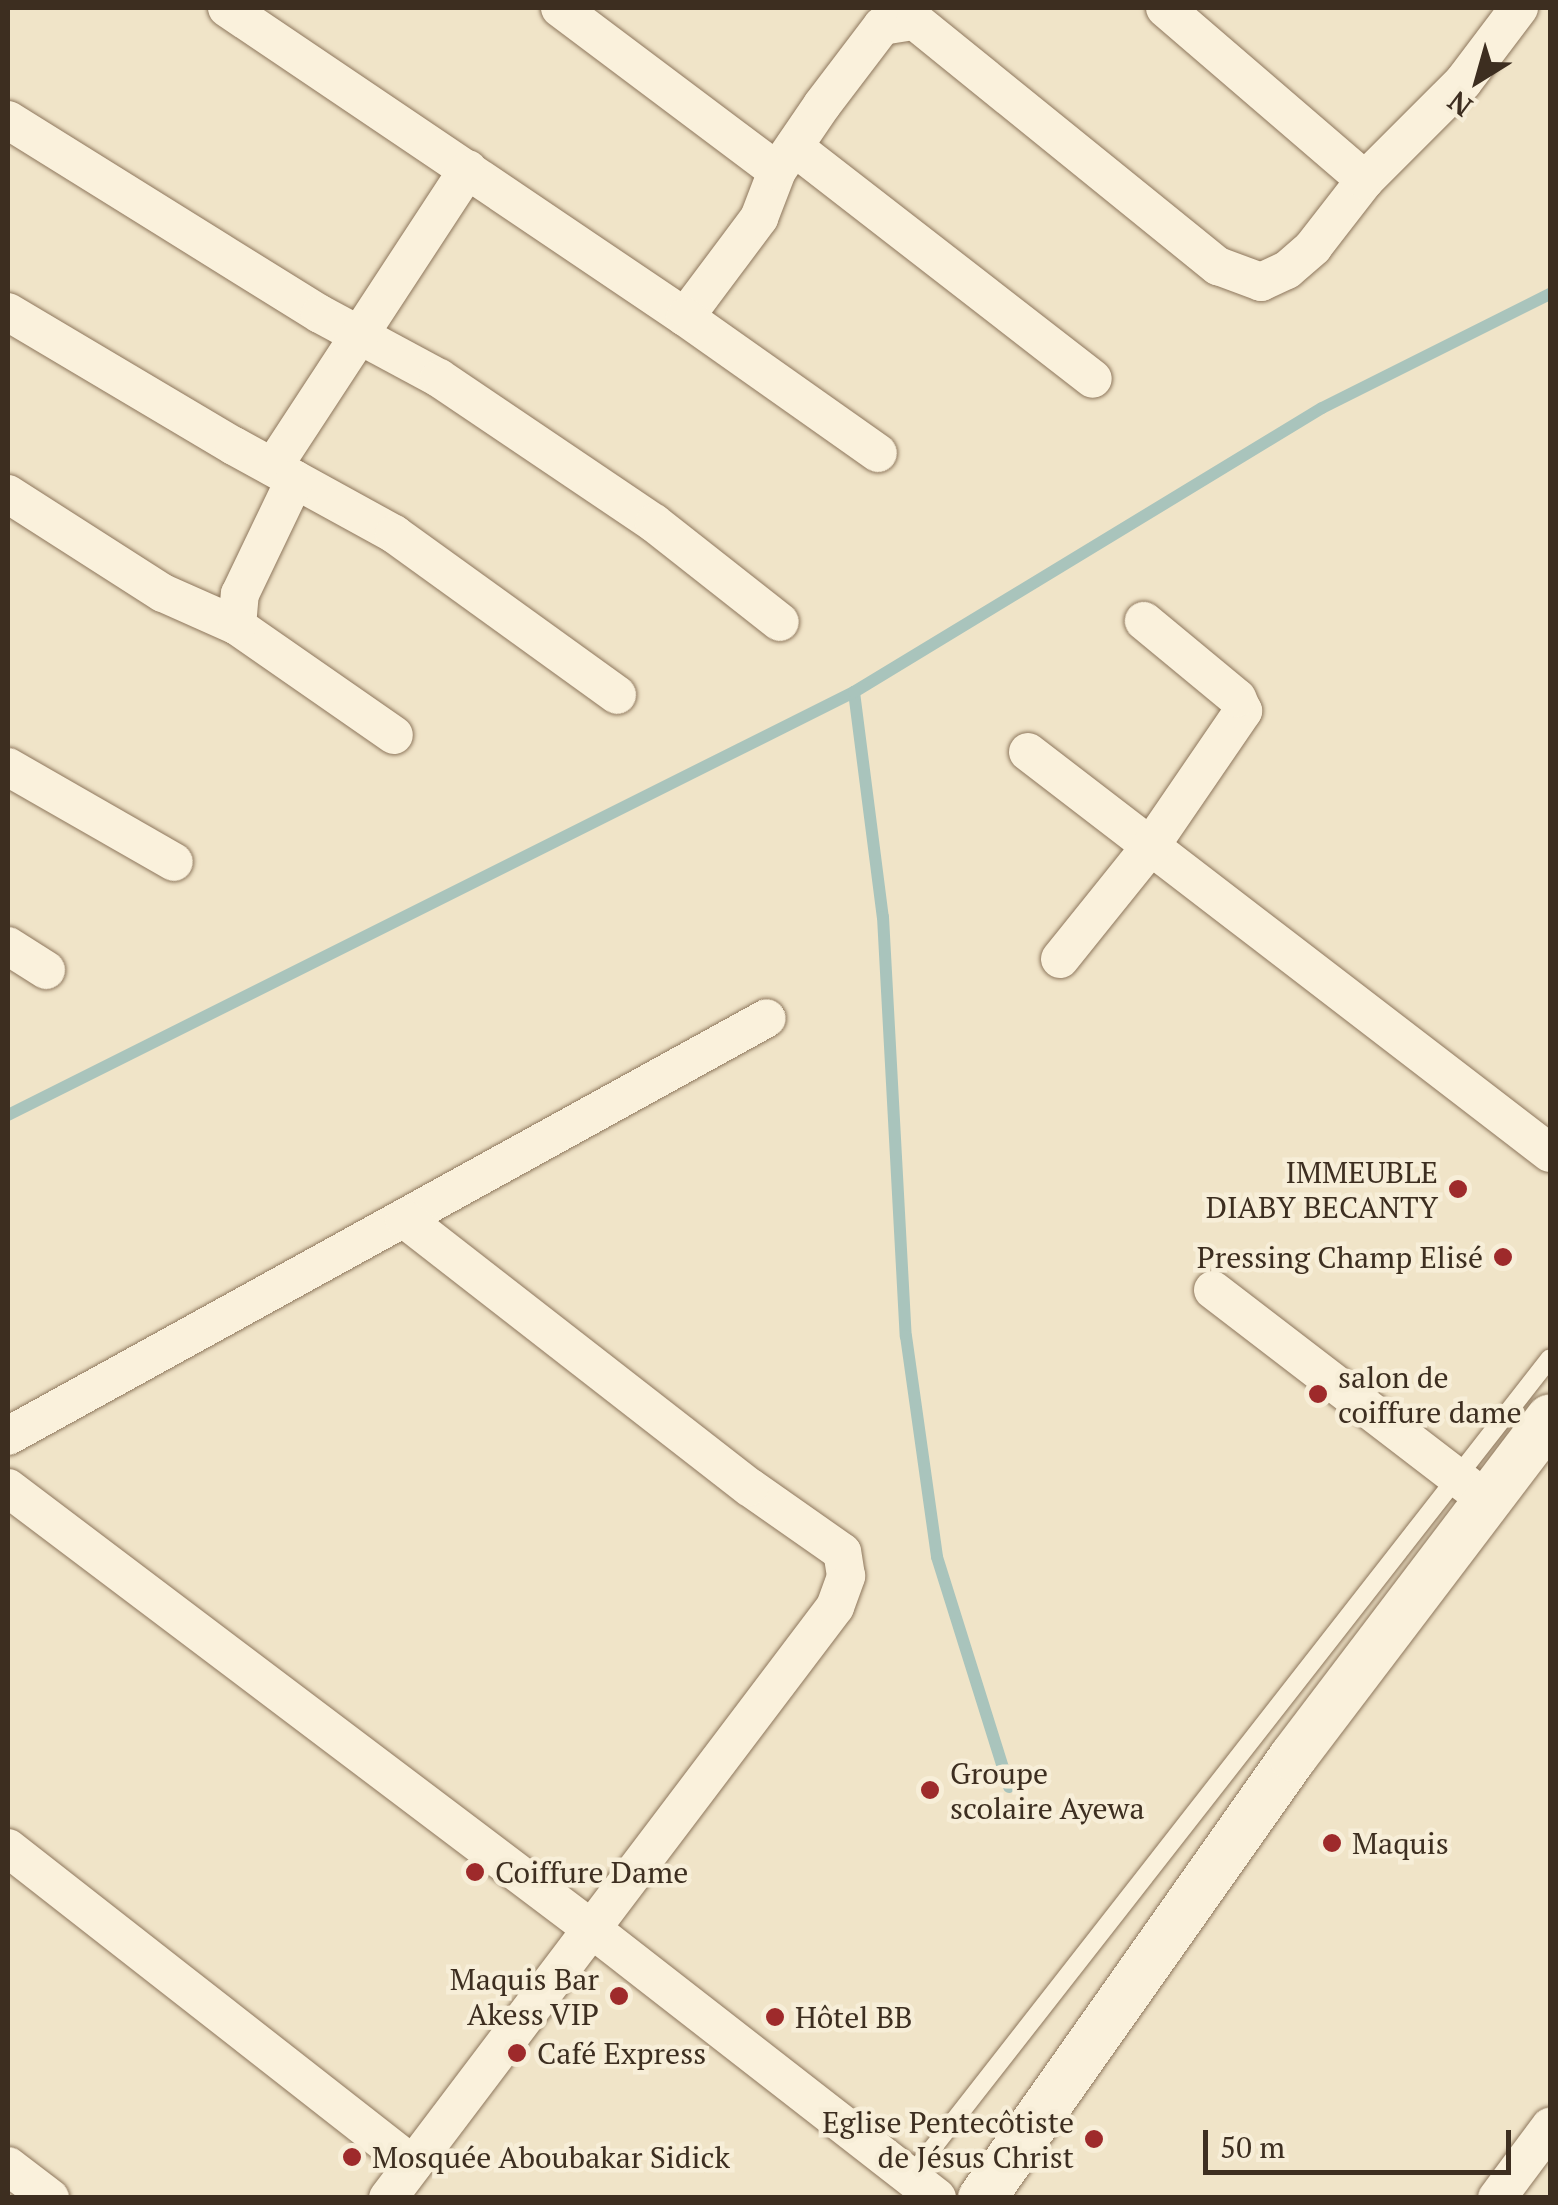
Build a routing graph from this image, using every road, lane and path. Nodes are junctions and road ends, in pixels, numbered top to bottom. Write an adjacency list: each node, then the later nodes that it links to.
1 (227, 8): 7 (street)
2 (560, 8): 6 (street)
3 (1165, 8): 8 (street)
4 (1518, 8): 8 (street)
5 (8, 120): 11 (street)
6 (785, 159): 8 (street); 10 (street); 12 (street)
7 (468, 169): 10 (street); 11 (street)
8 (1365, 180)
9 (8, 312): 14 (street)
10 (685, 318): 13 (street)
11 (356, 334): 14 (street); 17 (street)
12 (1093, 379)
13 (878, 452)
14 (284, 473): 18 (street); 19 (street)
15 (8, 494): 18 (street)
16 (1144, 621): 23 (street)
17 (780, 622)
18 (237, 626): 20 (street)
19 (617, 695)
20 (394, 734)
21 (1028, 752): 23 (street)
22 (8, 767): 24 (street)
23 (1150, 847): 26 (street); 29 (street)
24 (174, 862)
25 (8, 946): 27 (street)
26 (1060, 960)
27 (46, 970)
28 (767, 1018): 30 (street)
29 (1550, 1153)
30 (404, 1218): 34 (street); 38 (street)
31 (1213, 1290): 36 (street)
32 (1550, 1358): 36 (lane)
33 (1550, 1419): 36 (street)
34 (8, 1436)
35 (8, 1488): 38 (street)
36 (1473, 1488): 42 (lane); 45 (street)
37 (8, 1848): 40 (street)
38 (593, 1930): 40 (street); 42 (street)
39 (1550, 2127): 46 (street)
40 (412, 2164): 44 (street)
41 (8, 2166): 43 (street)
42 (923, 2187)
43 (50, 2198)
44 (388, 2198)
45 (982, 2198)
46 (1497, 2198)

